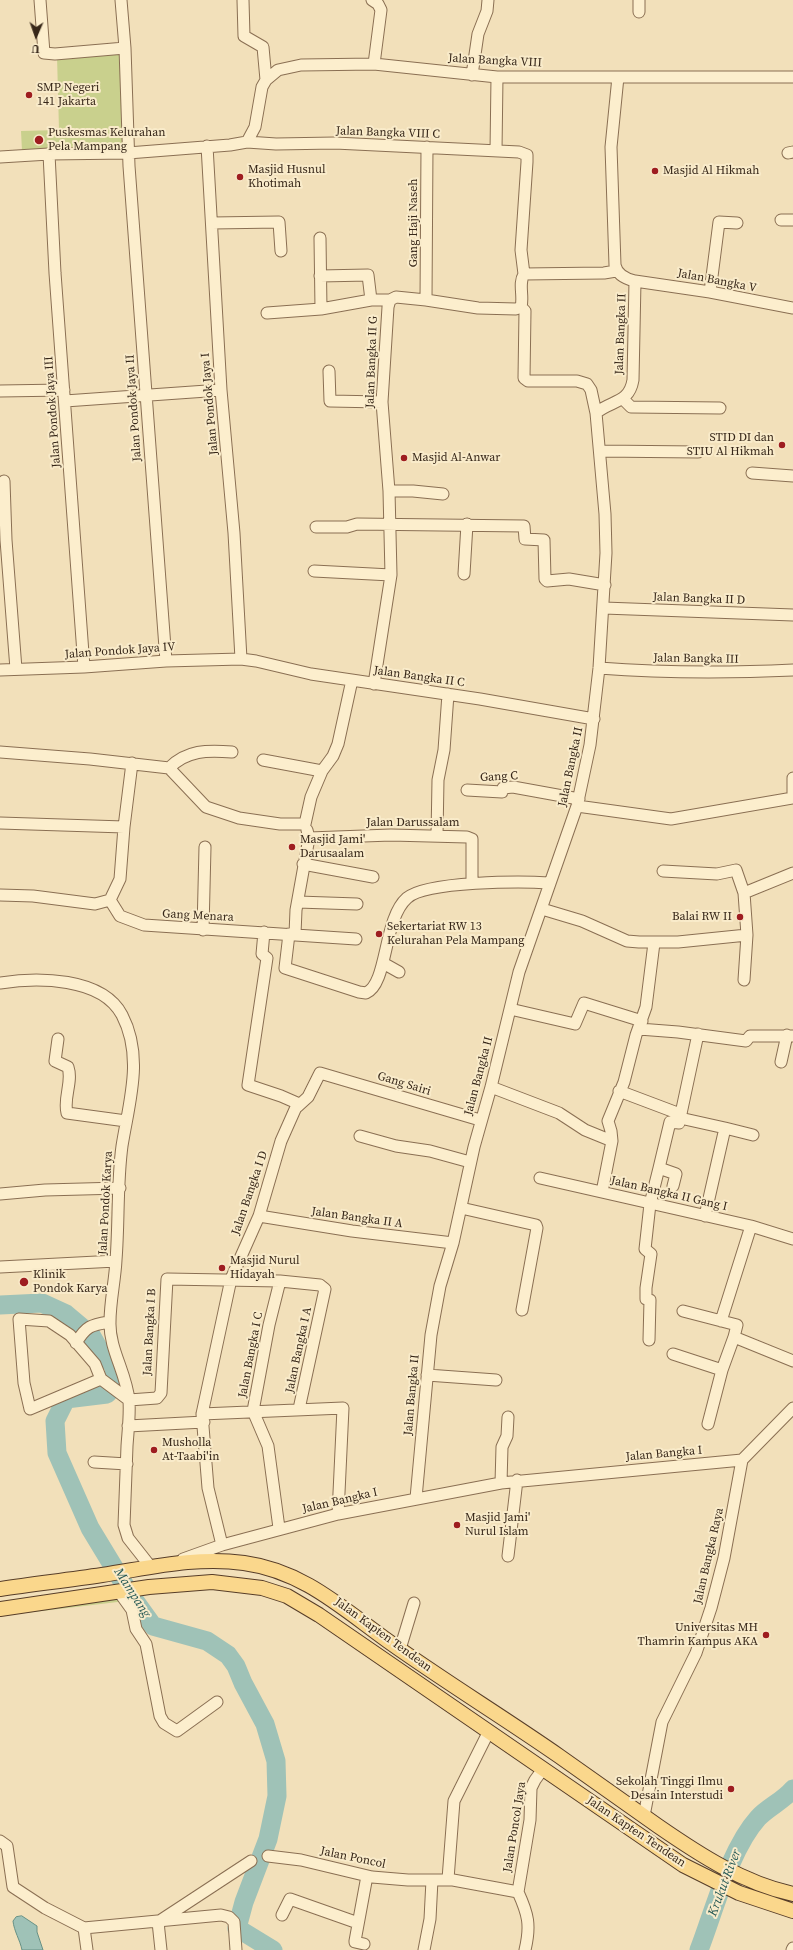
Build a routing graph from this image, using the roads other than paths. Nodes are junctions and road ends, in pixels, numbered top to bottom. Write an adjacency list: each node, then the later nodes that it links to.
1 (40, 0): 8 (street)
2 (121, 0): 8 (street, Jalan Pondok Jaya II)
3 (243, 0): 14 (street)
4 (372, 0): 9 (street)
5 (488, 0): 10 (street)
6 (638, 0): 7 (street)
7 (639, 12)
8 (125, 48): 19 (street, Jalan Pondok Jaya II)
9 (374, 64): 10 (street, Jalan Bangka VIII); 14 (street, Jalan Bangka VIII)
10 (472, 75): 11 (street, Jalan Bangka VIII)
11 (497, 77): 12 (street, Jalan Bangka VIII); 18 (street)
12 (618, 77): 13 (street, Jalan Bangka VIII); 28 (street)
13 (793, 77)
14 (266, 80): 15 (street)
15 (247, 142): 16 (street, Jalan Bangka VIII C); 17 (street, Jalan Bangka VIII C)
16 (206, 146): 19 (street, Jalan Bangka VIII C); 24 (street, Jalan Pondok Jaya I)
17 (427, 147): 18 (street, Jalan Bangka VIII C); 35 (street, Gang Haji Naseh)
18 (496, 151): 29 (street, Jalan Bangka VIII C)
19 (128, 153): 20 (street, Jalan Bangka VIII C); 43 (street, Jalan Pondok Jaya II)
20 (49, 154): 21 (street, Jalan Bangka VIII C); 44 (street, Jalan Pondok Jaya III)
21 (0, 157)
22 (781, 220): 23 (street)
23 (793, 220)
24 (212, 223): 27 (street); 41 (street, Jalan Pondok Jaya I)
25 (738, 223): 32 (street)
26 (320, 238): 30 (street)
27 (281, 251)
28 (616, 271): 29 (street); 31 (street, Jalan Bangka II)
29 (524, 274): 36 (street)
30 (320, 276): 33 (street); 38 (street)
31 (635, 280): 32 (street, Jalan Bangka V); 45 (street, Jalan Bangka II)
32 (710, 292): 37 (street, Jalan Bangka V)
33 (371, 300): 34 (street); 38 (street)
34 (390, 300): 35 (street); 46 (street, Jalan Bangka II G)
35 (426, 300): 36 (street)
36 (521, 307): 48 (street, Jalan Bangka II)
37 (793, 308)
38 (321, 309): 39 (street)
39 (267, 313)
40 (329, 371): 46 (street)
41 (221, 390): 43 (street); 65 (street, Jalan Pondok Jaya I)
42 (0, 391): 44 (street)
43 (146, 394): 44 (street); 66 (street, Jalan Pondok Jaya II)
44 (65, 396): 67 (street, Jalan Pondok Jaya III)
45 (623, 399): 47 (street); 48 (street)
46 (382, 402): 54 (street, Jalan Bangka II G)
47 (720, 408)
48 (596, 413): 49 (street, Jalan Bangka II)
49 (600, 451): 50 (street); 62 (street, Jalan Bangka II)
50 (698, 452)
51 (752, 472): 52 (street)
52 (793, 476)
53 (4, 481): 70 (street)
54 (389, 491): 55 (street); 56 (street, Jalan Bangka II G)
55 (443, 494)
56 (391, 524): 57 (street); 58 (street); 61 (street, Jalan Bangka II G)
57 (467, 524): 60 (street); 62 (street)
58 (316, 527)
59 (314, 571): 61 (street)
60 (464, 574)
61 (391, 575): 73 (street, Jalan Bangka II G)
62 (605, 585): 63 (street, Jalan Bangka II)
63 (604, 608): 64 (street, Jalan Bangka II D); 68 (street, Jalan Bangka II)
64 (793, 615)
65 (241, 659): 66 (street, Jalan Pondok Jaya IV); 72 (street, Jalan Bangka II C)
66 (166, 661): 67 (street, Jalan Pondok Jaya IV)
67 (84, 668): 70 (street, Jalan Pondok Jaya IV)
68 (599, 668): 71 (street, Jalan Bangka III); 75 (street, Jalan Bangka II)
69 (0, 670): 70 (street, Jalan Pondok Jaya IV)
70 (16, 670)
71 (793, 670)
72 (352, 680): 73 (street, Jalan Bangka II C); 81 (street)
73 (374, 684): 74 (street, Jalan Bangka II C)
74 (448, 694): 75 (street, Jalan Bangka II C); 89 (street)
75 (594, 719): 85 (street, Jalan Bangka II)
76 (0, 752): 79 (street)
77 (232, 752): 80 (street)
78 (263, 760): 81 (street)
79 (132, 763): 80 (street); 88 (street)
80 (169, 768): 87 (street)
81 (322, 771): 87 (street)
82 (793, 778): 84 (street)
83 (467, 790): 85 (street, Gang C)
84 (793, 798): 85 (street)
85 (578, 802): 97 (street, Jalan Bangka II)
86 (0, 823): 88 (street)
87 (305, 824): 90 (street)
88 (124, 827): 100 (street)
89 (437, 836): 90 (street, Jalan Darussalam); 96 (street, Jalan Darussalam)
90 (309, 838): 92 (street)
91 (205, 847): 104 (street)
92 (303, 864): 95 (street); 101 (street)
93 (663, 871): 98 (street)
94 (793, 873): 98 (street)
95 (373, 877)
96 (472, 883): 97 (street); 110 (street)
97 (549, 883): 103 (street, Jalan Bangka II)
98 (744, 893): 107 (street)
99 (0, 895): 100 (street)
100 (110, 900): 104 (street, Gang Menara)
101 (298, 902): 102 (street); 106 (street)
102 (357, 904)
103 (542, 909): 109 (street); 114 (street, Jalan Bangka II)
104 (203, 930): 105 (street, Gang Menara)
105 (264, 932): 106 (street, Gang Menara); 123 (street)
106 (292, 934): 108 (street, Gang Menara); 110 (street)
107 (747, 935): 109 (street); 112 (street)
108 (356, 939)
109 (654, 943): 115 (street)
110 (383, 963): 111 (street)
111 (399, 972)
112 (744, 980)
113 (0, 982): 126 (street, Jalan Pondok Karya)
114 (510, 1009): 115 (street); 121 (street, Jalan Bangka II)
115 (640, 1025): 116 (street); 122 (street)
116 (698, 1034): 117 (street); 124 (street)
117 (790, 1036): 119 (street)
118 (58, 1039): 126 (street)
119 (781, 1062)
120 (320, 1073): 123 (street, Jalan Bangka I D); 125 (street, Gang Sairi)
121 (491, 1087): 125 (street, Jalan Bangka II); 130 (street)
122 (619, 1092): 124 (street); 130 (street)
123 (297, 1107): 140 (street, Jalan Bangka I D)
124 (680, 1116): 127 (street); 132 (street)
125 (480, 1120): 131 (street, Jalan Bangka II)
126 (126, 1122): 135 (street, Jalan Pondok Karya)
127 (725, 1128): 128 (street); 141 (street)
128 (753, 1135)
129 (360, 1136): 131 (street)
130 (612, 1141): 136 (street, Jalan Bangka II Gang I)
131 (470, 1162): 139 (street, Jalan Bangka II)
132 (659, 1168): 134 (street); 138 (street)
133 (540, 1178): 136 (street)
134 (673, 1186)
135 (120, 1188): 137 (street); 145 (street, Jalan Pondok Karya)
136 (602, 1192): 138 (street, Jalan Bangka II Gang I)
137 (0, 1194)
138 (650, 1204): 141 (street, Jalan Bangka II Gang I); 155 (street)
139 (461, 1208): 144 (street, Jalan Bangka II); 149 (street)
140 (258, 1216): 144 (street, Jalan Bangka II A); 147 (street, Jalan Bangka I D)
141 (705, 1216): 142 (street, Jalan Bangka II Gang I)
142 (751, 1226): 143 (street, Jalan Bangka II Gang I); 151 (street)
143 (793, 1239)
144 (453, 1243): 159 (street, Jalan Bangka II)
145 (116, 1261): 146 (street); 152 (street, Jalan Pondok Karya)
146 (0, 1267)
147 (231, 1279): 148 (street); 162 (street, Jalan Bangka I B); 167 (street, Jalan Bangka I D)
148 (280, 1281): 164 (street, Jalan Bangka I A); 165 (street, Jalan Bangka I C)
149 (522, 1310)
150 (683, 1311): 151 (street)
151 (721, 1321): 153 (street)
152 (110, 1322): 154 (street); 162 (street, Jalan Pondok Karya)
153 (734, 1337): 157 (street); 158 (street)
154 (79, 1338): 160 (street); 160 (street)
155 (649, 1340)
156 (673, 1354): 158 (street)
157 (793, 1361)
158 (722, 1370): 168 (street)
159 (426, 1375): 161 (street); 175 (street, Jalan Bangka II)
160 (101, 1379): 162 (street)
161 (496, 1380)
162 (129, 1400): 169 (street, Jalan Pondok Karya)
163 (793, 1408): 170 (street)
164 (299, 1409): 165 (street); 176 (street, Jalan Bangka I A)
165 (253, 1412): 167 (street); 177 (street, Jalan Bangka I C)
166 (508, 1417): 174 (street)
167 (203, 1418): 169 (street); 178 (street, Jalan Bangka I D)
168 (708, 1424)
169 (128, 1426): 172 (street, Jalan Pondok Karya)
170 (742, 1460): 173 (street, Jalan Bangka I); 190 (street, Jalan Bangka Raya)
171 (94, 1462): 172 (street)
172 (127, 1464): 181 (street, Jalan Pondok Karya)
173 (516, 1480): 174 (street, Jalan Bangka I); 179 (street)
174 (501, 1483): 175 (street, Jalan Bangka I)
175 (416, 1498): 176 (street, Jalan Bangka I)
176 (338, 1514): 177 (street, Jalan Bangka I)
177 (279, 1528): 178 (street, Jalan Bangka I)
178 (222, 1545): 180 (street, Jalan Bangka I)
179 (508, 1556)
180 (173, 1563): 181 (main road, Jalan Kapten Tendean); 186 (main road, Jalan Kapten Tendean)
181 (147, 1567): 182 (main road, Jalan Kapten Tendean)
182 (0, 1589)
183 (122, 1591): 185 (main road, Jalan Kapten Tendean); 187 (street); 188 (main road, Jalan Kapten Tendean)
184 (414, 1603): 186 (street)
185 (0, 1609)
186 (400, 1649): 190 (main road, Jalan Kapten Tendean)
187 (217, 1702)
188 (489, 1731): 189 (main road, Jalan Kapten Tendean); 195 (street)
189 (543, 1768): 197 (street, Jalan Poncol Jaya); 199 (main road, Jalan Kapten Tendean)
190 (644, 1816): 198 (main road, Jalan Kapten Tendean)
191 (0, 1841): 203 (street)
192 (268, 1856): 194 (street, Jalan Poncol)
193 (251, 1861): 201 (street)
194 (367, 1876): 196 (street, Jalan Poncol); 202 (street)
195 (448, 1879): 196 (street, Jalan Poncol); 197 (street, Jalan Poncol)
196 (432, 1880): 208 (street)
197 (518, 1892): 209 (street)
198 (793, 1894)
199 (793, 1911)
200 (282, 1915): 202 (street)
201 (158, 1922): 203 (street); 206 (street); 207 (street)
202 (358, 1923): 204 (street)
203 (84, 1928): 205 (street)
204 (364, 1944)
205 (87, 1950)
206 (161, 1950)
207 (236, 1950)
208 (424, 1950)
209 (528, 1950)

